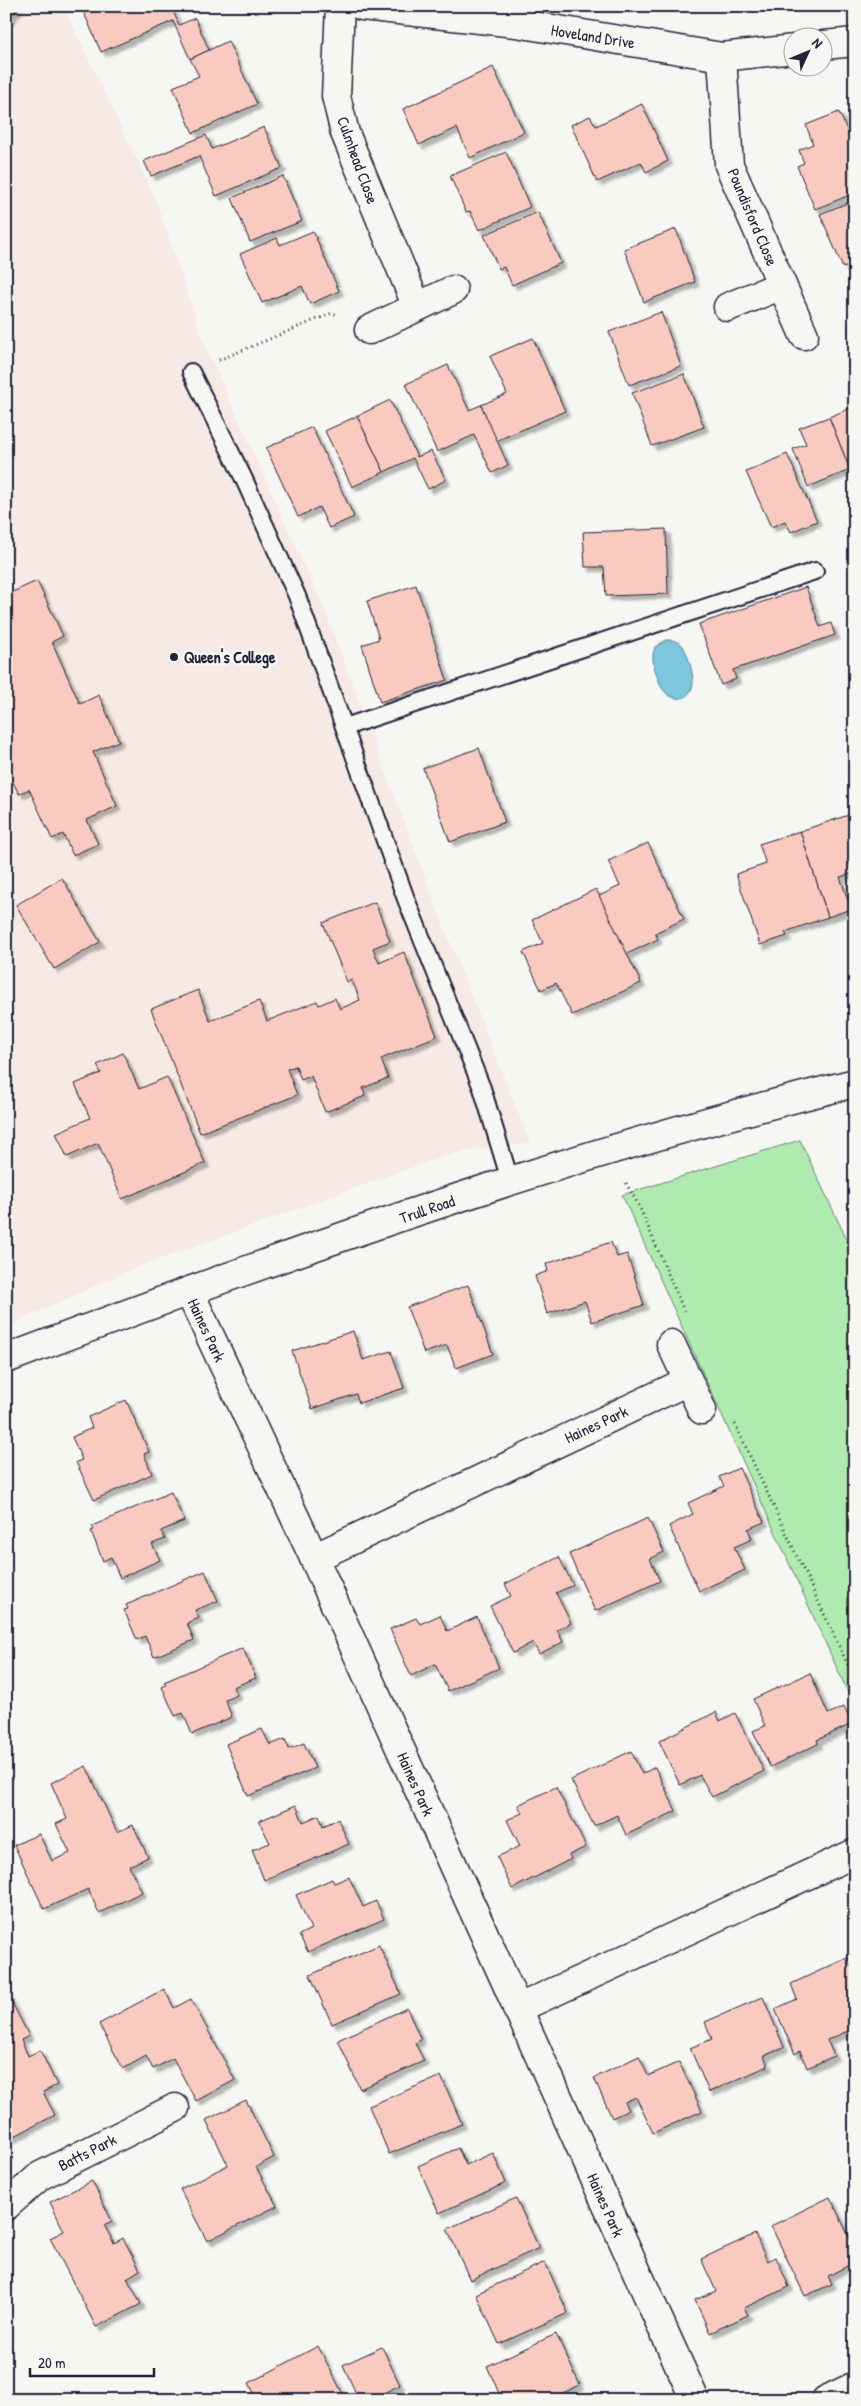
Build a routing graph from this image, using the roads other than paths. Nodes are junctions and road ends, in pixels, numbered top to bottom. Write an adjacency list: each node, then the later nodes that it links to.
1 (340, 6): 11 (street, Culmhead Close)
2 (362, 6): 3 (street, Hoveland Drive)
3 (518, 15): 7 (street, Hoveland Drive)
4 (855, 42): 5 (street)
5 (834, 44)
6 (784, 50): 7 (street, Hoveland Drive)
7 (722, 57): 8 (street, Poundisford Close)
8 (782, 285): 10 (street, Poundisford Close); 13 (street, Poundisford Close)
9 (453, 290): 11 (street)
10 (728, 307)
11 (417, 308): 12 (street)
12 (370, 330)
13 (804, 335)
14 (191, 372): 16 (lane)
15 (815, 571): 16 (lane)
16 (345, 727): 18 (lane)
17 (855, 1083): 18 (street, Trull Road)
18 (510, 1180): 19 (street, Trull Road)
19 (190, 1291): 21 (street, Trull Road); 24 (street, Haines Park)
20 (671, 1344): 22 (street)
21 (6, 1359)
22 (688, 1381): 23 (street); 24 (street, Haines Park)
23 (702, 1410)
24 (314, 1558): 26 (street, Haines Park)
25 (855, 1853): 26 (street)
26 (517, 2009): 30 (street, Haines Park)
27 (175, 2108): 28 (street, Batts Park)
28 (6, 2206)
29 (855, 2386): 31 (street)
30 (695, 2400)
31 (826, 2400)

